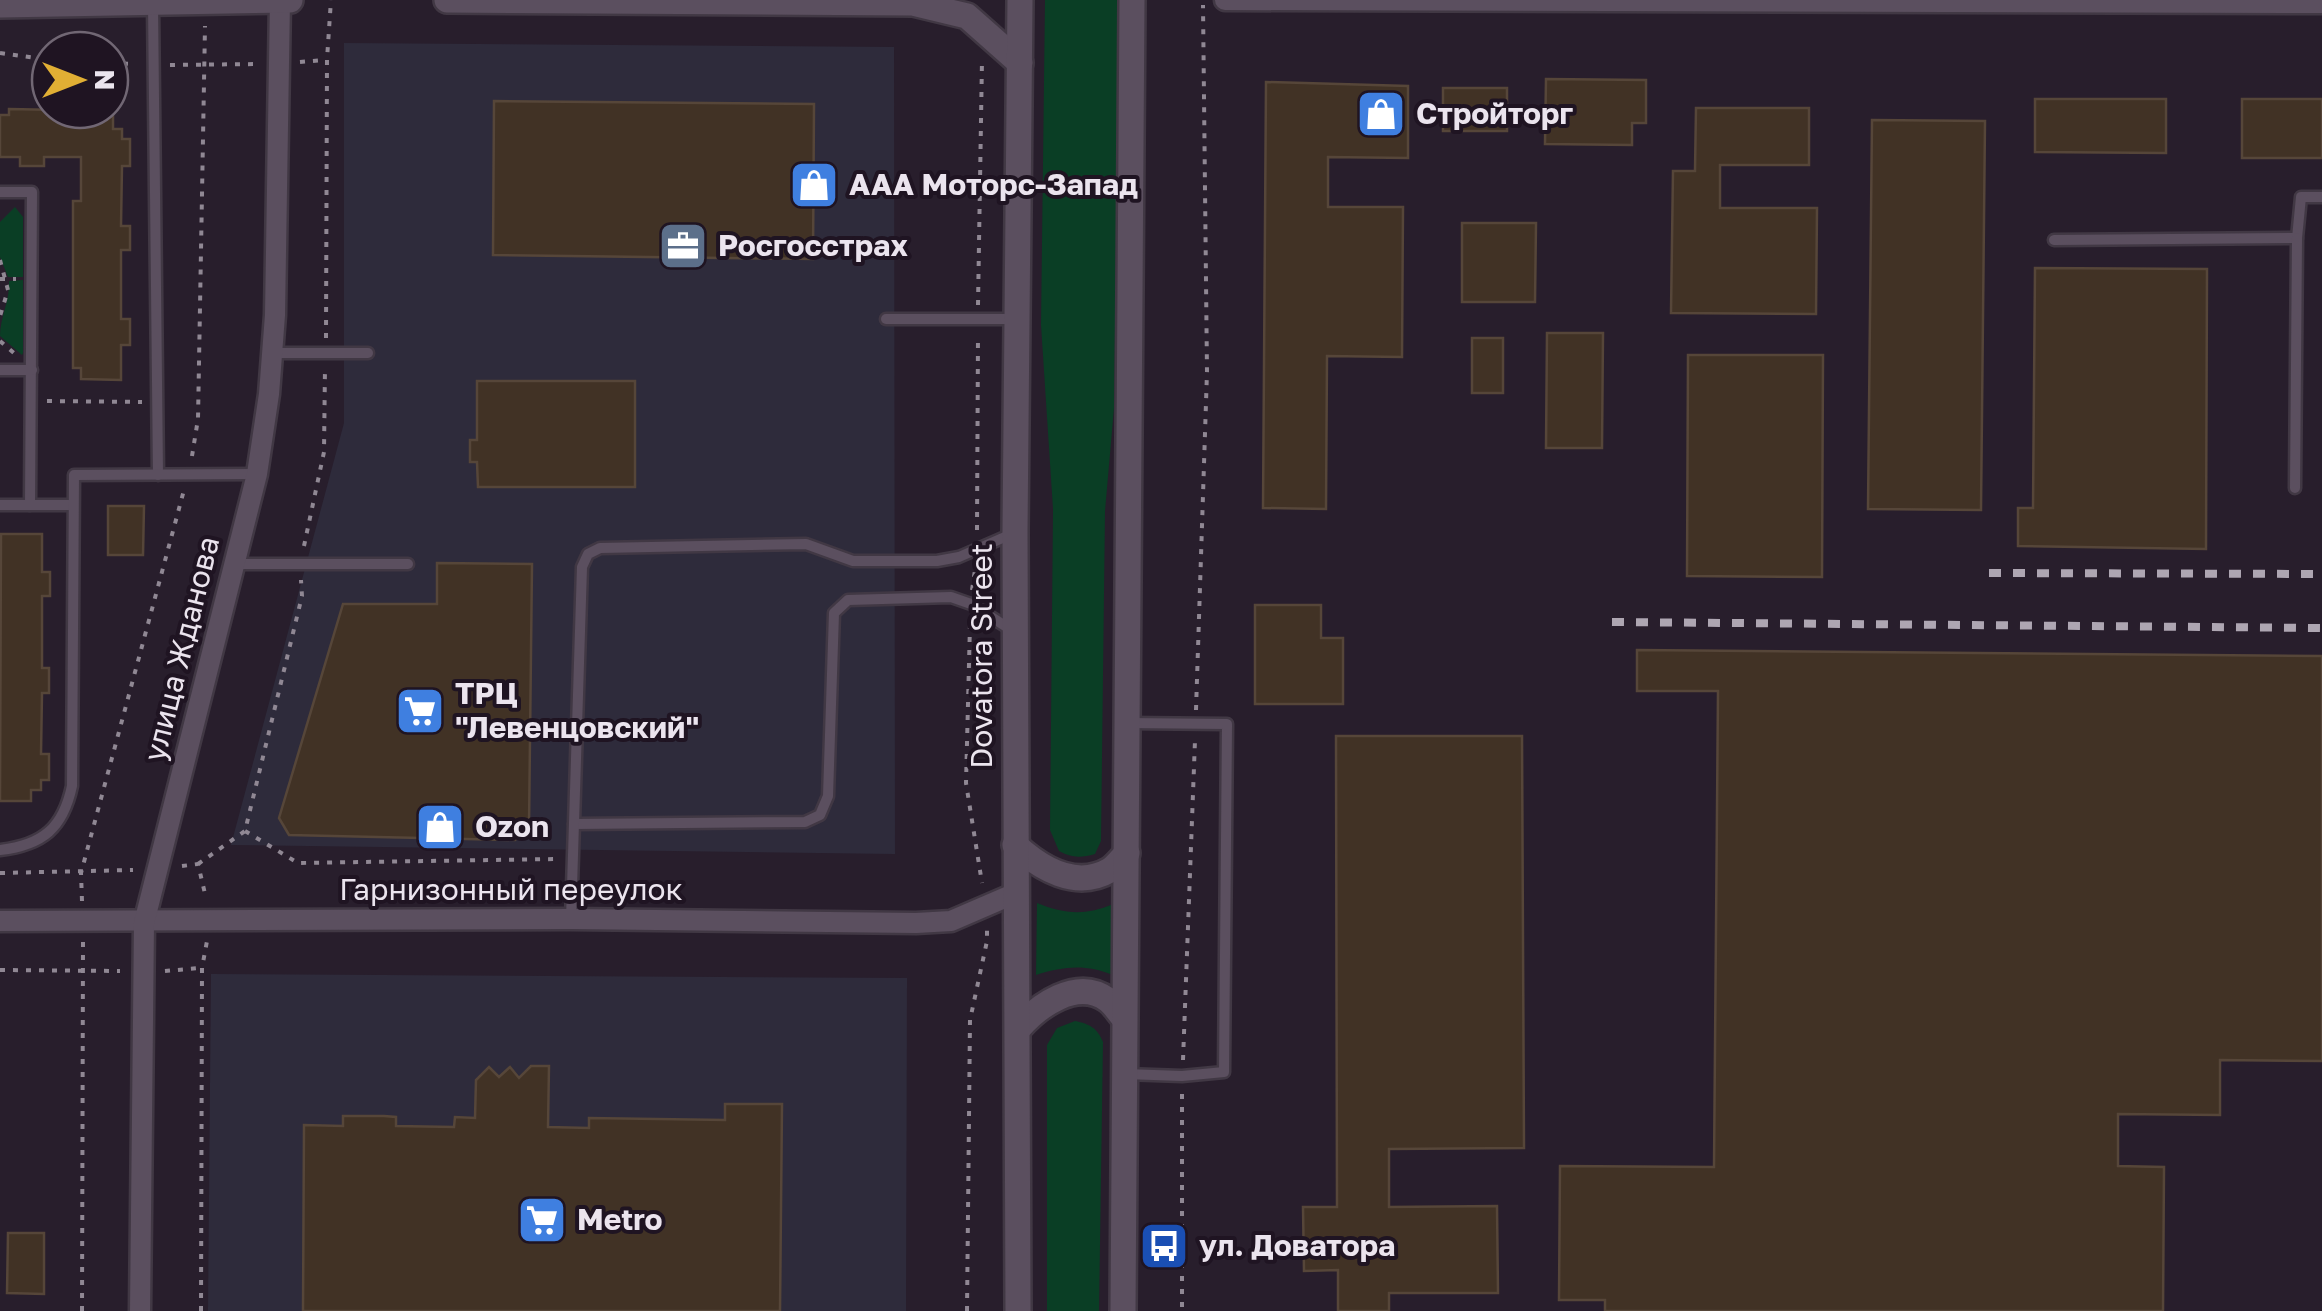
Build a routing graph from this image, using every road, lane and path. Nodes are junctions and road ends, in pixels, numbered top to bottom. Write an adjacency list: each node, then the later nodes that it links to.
1 (280, 0): 2 (street); 9 (street); 20 (street, улица Жданова)
2 (290, 0)
3 (330, 0): 16 (path)
4 (447, 0): 13 (street)
5 (1020, 0): 17 (street, Dovatora Street)
6 (1132, 0): 52 (street)
7 (1203, 0): 53 (path)
8 (1224, 0): 11 (street)
9 (206, 1): 10 (street); 19 (path)
10 (152, 2): 12 (street); 21 (lane)
11 (2322, 3)
12 (0, 5)
13 (985, 30): 17 (street); 29 (path)
14 (0, 53): 15 (path)
15 (30, 57)
16 (327, 60): 20 (path); 31 (path)
17 (1020, 63): 30 (street, Dovatora Street)
18 (130, 64): 21 (path)
19 (206, 64): 20 (path); 21 (path); 38 (path)
20 (280, 64): 32 (street, улица Жданова)
21 (153, 65): 37 (lane)
22 (0, 192): 35 (lane)
23 (2322, 197): 24 (lane)
24 (2297, 238): 25 (lane); 41 (lane)
25 (2054, 240)
26 (0, 260): 27 (path)
27 (0, 316)
28 (886, 318): 29 (lane)
29 (978, 318): 30 (lane); 46 (path)
30 (1017, 318): 45 (street, Dovatora Street)
31 (326, 352): 32 (lane); 33 (lane); 48 (path)
32 (272, 353): 39 (street, улица Жданова)
33 (368, 353)
34 (0, 370): 35 (lane)
35 (32, 370): 36 (lane)
36 (32, 400): 37 (path); 43 (lane)
37 (157, 402): 40 (lane)
38 (188, 474): 39 (lane); 40 (lane); 63 (path)
39 (257, 474): 47 (street, улица Жданова)
40 (158, 475): 44 (lane)
41 (2295, 488)
42 (0, 505): 43 (lane)
43 (30, 505): 44 (lane)
44 (73, 505): 57 (lane)
45 (1014, 532): 46 (lane); 51 (street, Dovatora Street)
46 (977, 548): 50 (path); 54 (lane)
47 (234, 564): 48 (lane); 61 (street, улица Жданова)
48 (301, 564): 49 (lane); 55 (path)
49 (408, 564)
50 (971, 604): 51 (lane); 54 (lane); 65 (path)
51 (1015, 632): 56 (street, Dovatora Street)
52 (1127, 723): 53 (lane); 58 (street)
53 (1195, 725): 78 (path); 78 (lane)
54 (574, 824): 59 (lane)
55 (245, 831): 59 (path); 60 (path)
56 (1015, 846): 58 (street); 64 (street, Dovatora Street)
57 (0, 850)
58 (1127, 853): 75 (street)
59 (573, 859): 67 (lane)
60 (198, 864): 61 (path); 66 (path)
61 (157, 868): 63 (path); 70 (street, улица Жданова)
62 (0, 873): 63 (path)
63 (81, 873): 69 (path)
64 (1016, 892): 65 (street, Гарнизонный переулок); 76 (street, Dovatora Street)
65 (986, 907): 67 (street, Гарнизонный переулок); 82 (path)
66 (212, 920): 67 (street, Гарнизонный переулок); 70 (street, Гарнизонный переулок); 71 (path)
67 (571, 920)
68 (0, 921): 69 (street, Гарнизонный переулок)
69 (82, 922): 70 (street, Гарнизонный переулок); 73 (path)
70 (144, 922): 74 (street, улица Жданова)
71 (202, 968): 74 (path); 81 (path)
72 (0, 970): 73 (path)
73 (82, 970): 74 (path); 79 (path)
74 (145, 972): 80 (street, улица Жданова)
75 (1124, 1018): 76 (street); 77 (street)
76 (1018, 1029): 83 (street, Dovatora Street)
77 (1124, 1074): 78 (lane); 84 (street)
78 (1182, 1076): 85 (path)
79 (82, 1311)
80 (140, 1311)
81 (201, 1311)
82 (967, 1311)
83 (1018, 1311)
84 (1123, 1311)
85 (1182, 1311)

